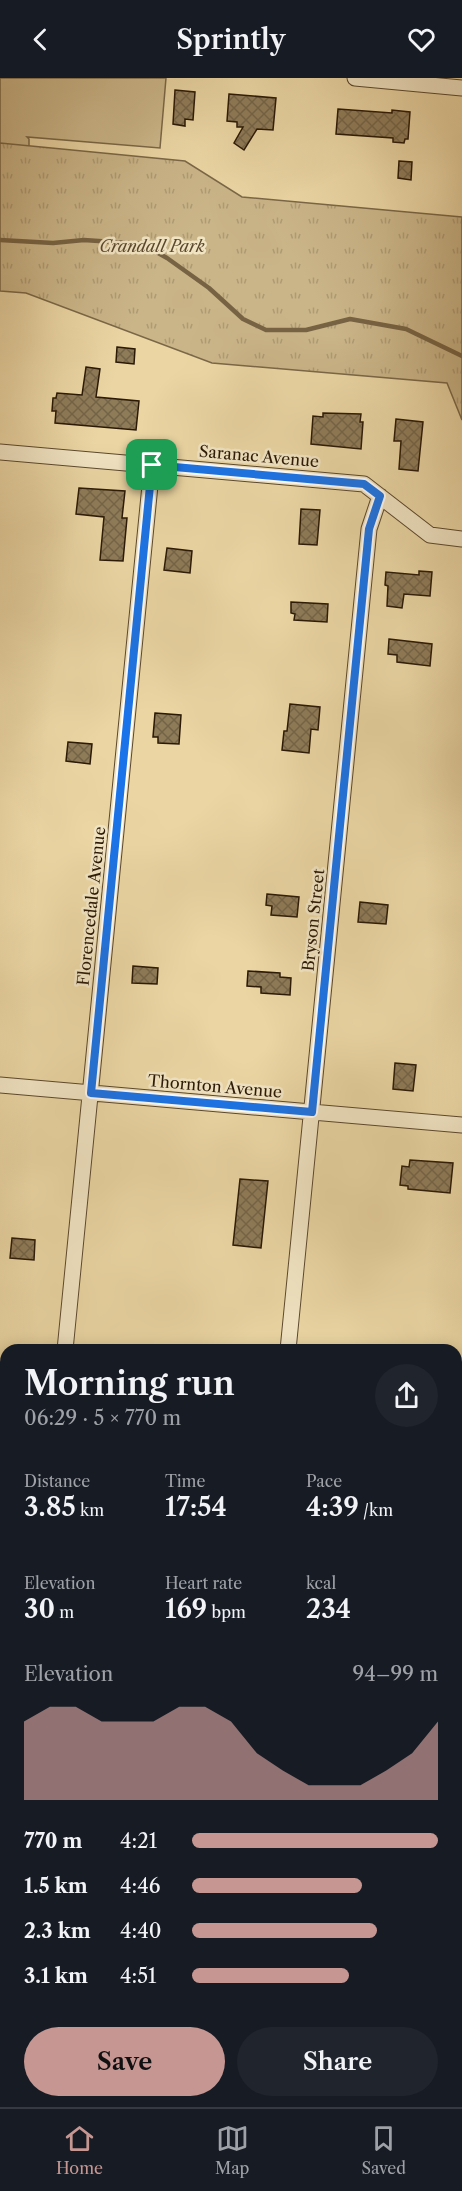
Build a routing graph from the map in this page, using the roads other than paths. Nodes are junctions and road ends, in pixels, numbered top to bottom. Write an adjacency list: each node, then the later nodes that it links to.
1 (355, 78): 2 (street)
2 (462, 88)
3 (0, 452): 4 (street, Saranac Avenue)
4 (152, 465): 5 (street, Saranac Avenue); 8 (street, Florencedale Avenue)
5 (380, 496): 6 (street, Saranac Avenue); 9 (street, Bryson Street)
6 (462, 539)
7 (0, 1085): 8 (street, Thornton Avenue)
8 (91, 1093): 9 (street, Thornton Avenue); 11 (street, Florencedale Avenue)
9 (312, 1112): 10 (street, Thornton Avenue); 12 (street, Bryson Street)
10 (462, 1125)
11 (66, 1344)
12 (289, 1344)

